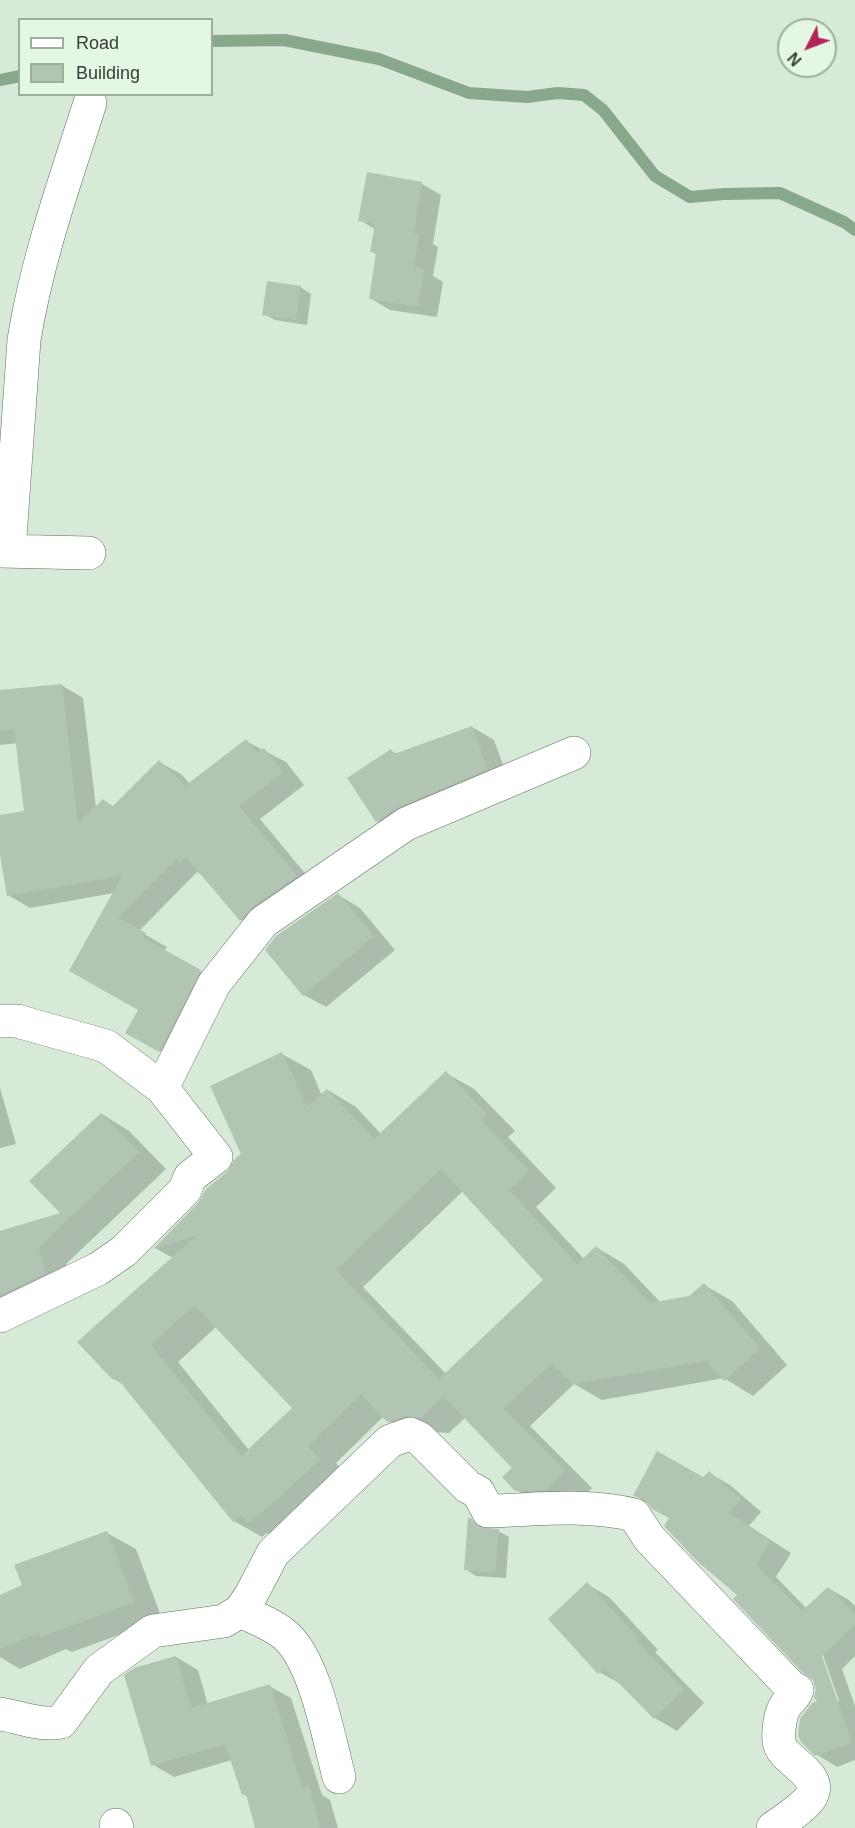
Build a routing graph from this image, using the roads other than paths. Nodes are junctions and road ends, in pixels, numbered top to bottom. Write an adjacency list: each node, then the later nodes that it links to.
1 (90, 103): 2 (street)
2 (4, 551): 3 (street)
3 (89, 553)
4 (574, 753): 6 (street)
5 (0, 1021): 6 (street)
6 (162, 1088): 7 (street)
7 (0, 1316)
8 (240, 1611): 9 (street); 10 (street); 11 (street)
9 (0, 1714)
10 (339, 1777)
11 (773, 1828)

